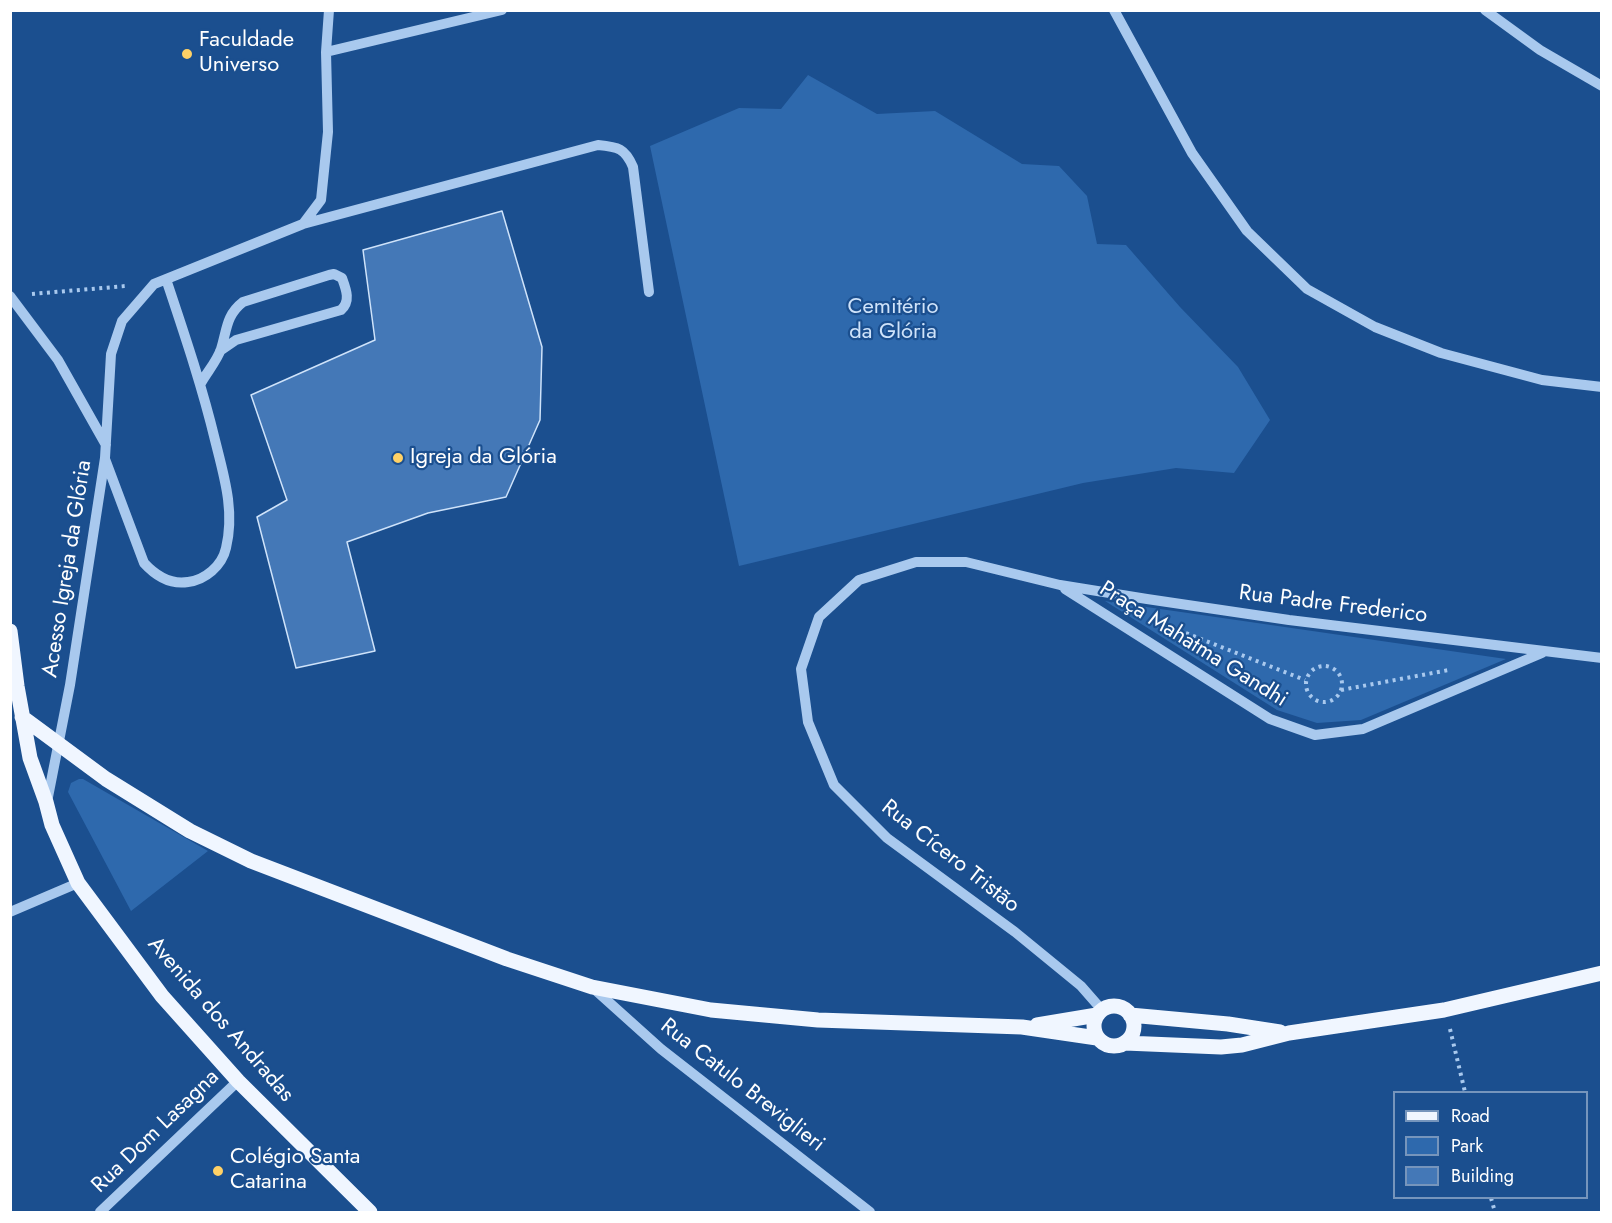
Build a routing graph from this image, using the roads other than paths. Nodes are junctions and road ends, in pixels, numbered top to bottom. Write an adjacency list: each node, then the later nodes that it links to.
1 (328, 10): 5 (street)
2 (502, 10): 5 (street)
3 (1114, 10): 13 (street)
4 (1485, 10): 6 (street)
5 (326, 52): 7 (street)
6 (1602, 86)
7 (303, 224): 8 (street); 9 (street)
8 (166, 279): 12 (street); 14 (street)
9 (649, 292)
10 (11, 296): 14 (street, Acesso Igreja da Glória)
11 (220, 351): 11 (street); 12 (street)
12 (201, 383): 15 (street)
13 (1602, 387)
14 (106, 446): 15 (street, Acesso Igreja da Glória)
15 (105, 458): 21 (street, Acesso Igreja da Glória)
16 (1060, 585): 18 (street, Rua Padre Frederico); 18 (street, Praça Mahatma Gandhi); 27 (street, Rua Cícero Tristão)
17 (10, 631): 20 (main road, Avenida dos Andradas)
18 (1544, 652): 19 (street, Rua Padre Frederico)
19 (1602, 658)
20 (22, 717): 21 (main road); 22 (main road, Avenida dos Andradas)
21 (58, 744): 22 (street, Acesso Igreja da Glória); 26 (main road)
22 (46, 802): 23 (main road, Avenida dos Andradas)
23 (78, 883): 24 (street); 33 (main road, Avenida dos Andradas)
24 (10, 912)
25 (1602, 973): 30 (main road)
26 (592, 987): 29 (main road); 36 (street, Rua Catulo Breviglieri)
27 (1099, 1013): 28 (main road); 29 (main road); 31 (main road)
28 (1130, 1015): 30 (main road); 32 (main road)
29 (1022, 1027): 31 (main road)
30 (1289, 1033): 32 (main road)
31 (1097, 1038): 32 (main road)
32 (1125, 1043)
33 (238, 1081): 34 (street, Rua Dom Lasagna); 35 (main road, Avenida dos Andradas)
34 (100, 1212)
35 (370, 1212)
36 (870, 1212)

